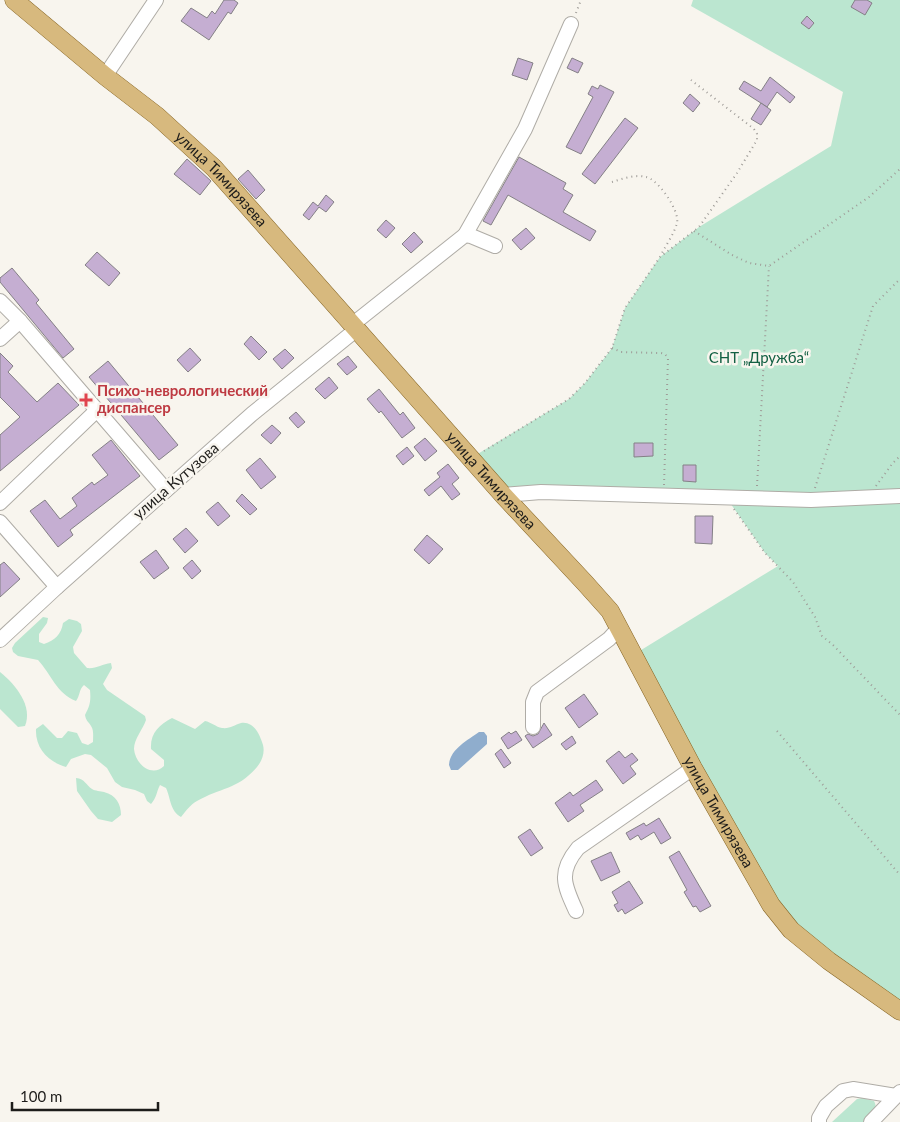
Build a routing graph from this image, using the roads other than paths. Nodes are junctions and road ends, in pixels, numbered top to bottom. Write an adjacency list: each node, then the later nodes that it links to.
1 (14, 0): 4 (main road, улица Тимирязева)
2 (156, 0): 4 (street)
3 (571, 24): 5 (street)
4 (104, 76): 9 (main road, улица Тимирязева)
5 (464, 236): 6 (street); 9 (street, улица Кутузова)
6 (495, 246)
7 (0, 301): 8 (street)
8 (20, 321): 10 (street); 11 (street)
9 (355, 327): 12 (street, улица Кутузова); 13 (main road, улица Тимирязева)
10 (0, 339)
11 (96, 411): 12 (street); 15 (street)
12 (166, 490): 17 (street, улица Кутузова)
13 (503, 495): 14 (street); 18 (main road, улица Тимирязева)
14 (900, 496)
15 (0, 502)
16 (0, 522): 17 (street)
17 (57, 587): 19 (street, улица Кутузова)
18 (619, 628): 20 (street); 21 (main road, улица Тимирязева)
19 (0, 640)
20 (533, 727)
21 (693, 768): 22 (street); 23 (main road, улица Тимирязева)
22 (576, 911)
23 (900, 1011)
24 (898, 1094): 25 (street); 26 (street)
25 (819, 1122)
26 (871, 1122)

